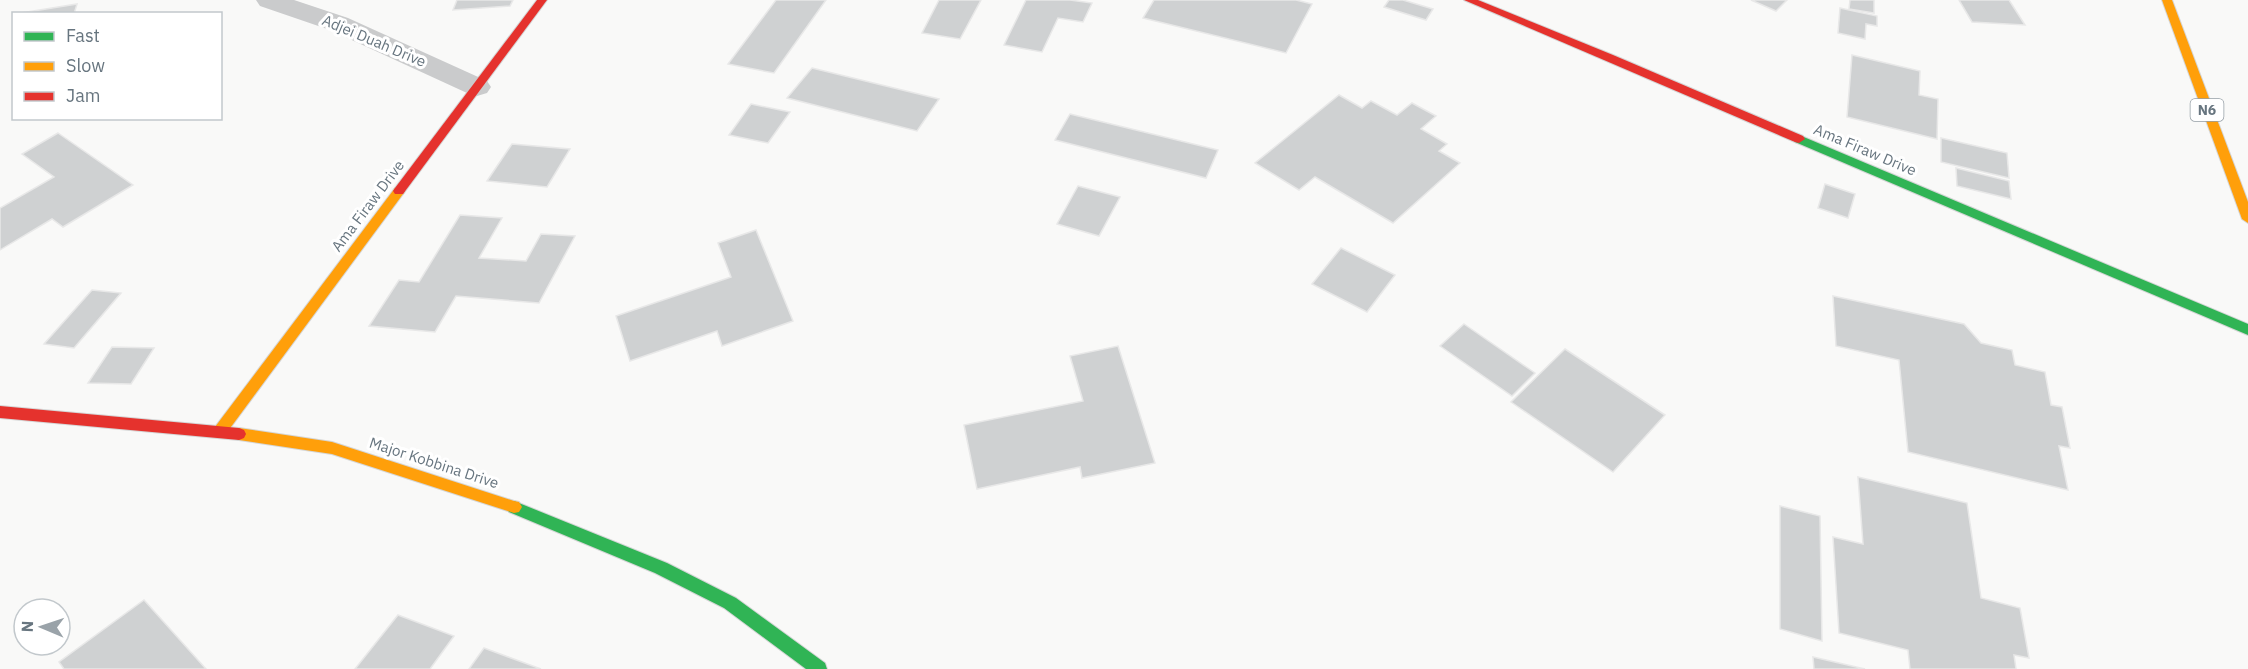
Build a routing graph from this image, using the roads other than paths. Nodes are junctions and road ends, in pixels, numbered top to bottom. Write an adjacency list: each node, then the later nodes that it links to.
1 (269, 0): 5 (street, Adjei Duah Drive)
2 (542, 0): 5 (main road, Ama Firaw Drive)
3 (1469, 0): 7 (main road, Ama Firaw Drive)
4 (2167, 0): 6 (main road, N6)
5 (477, 87): 9 (main road, Ama Firaw Drive)
6 (2248, 219)
7 (2248, 330)
8 (5, 416): 9 (main road, Major Kobbina Drive)
9 (220, 431): 10 (main road, Major Kobbina Drive)
10 (819, 669)

